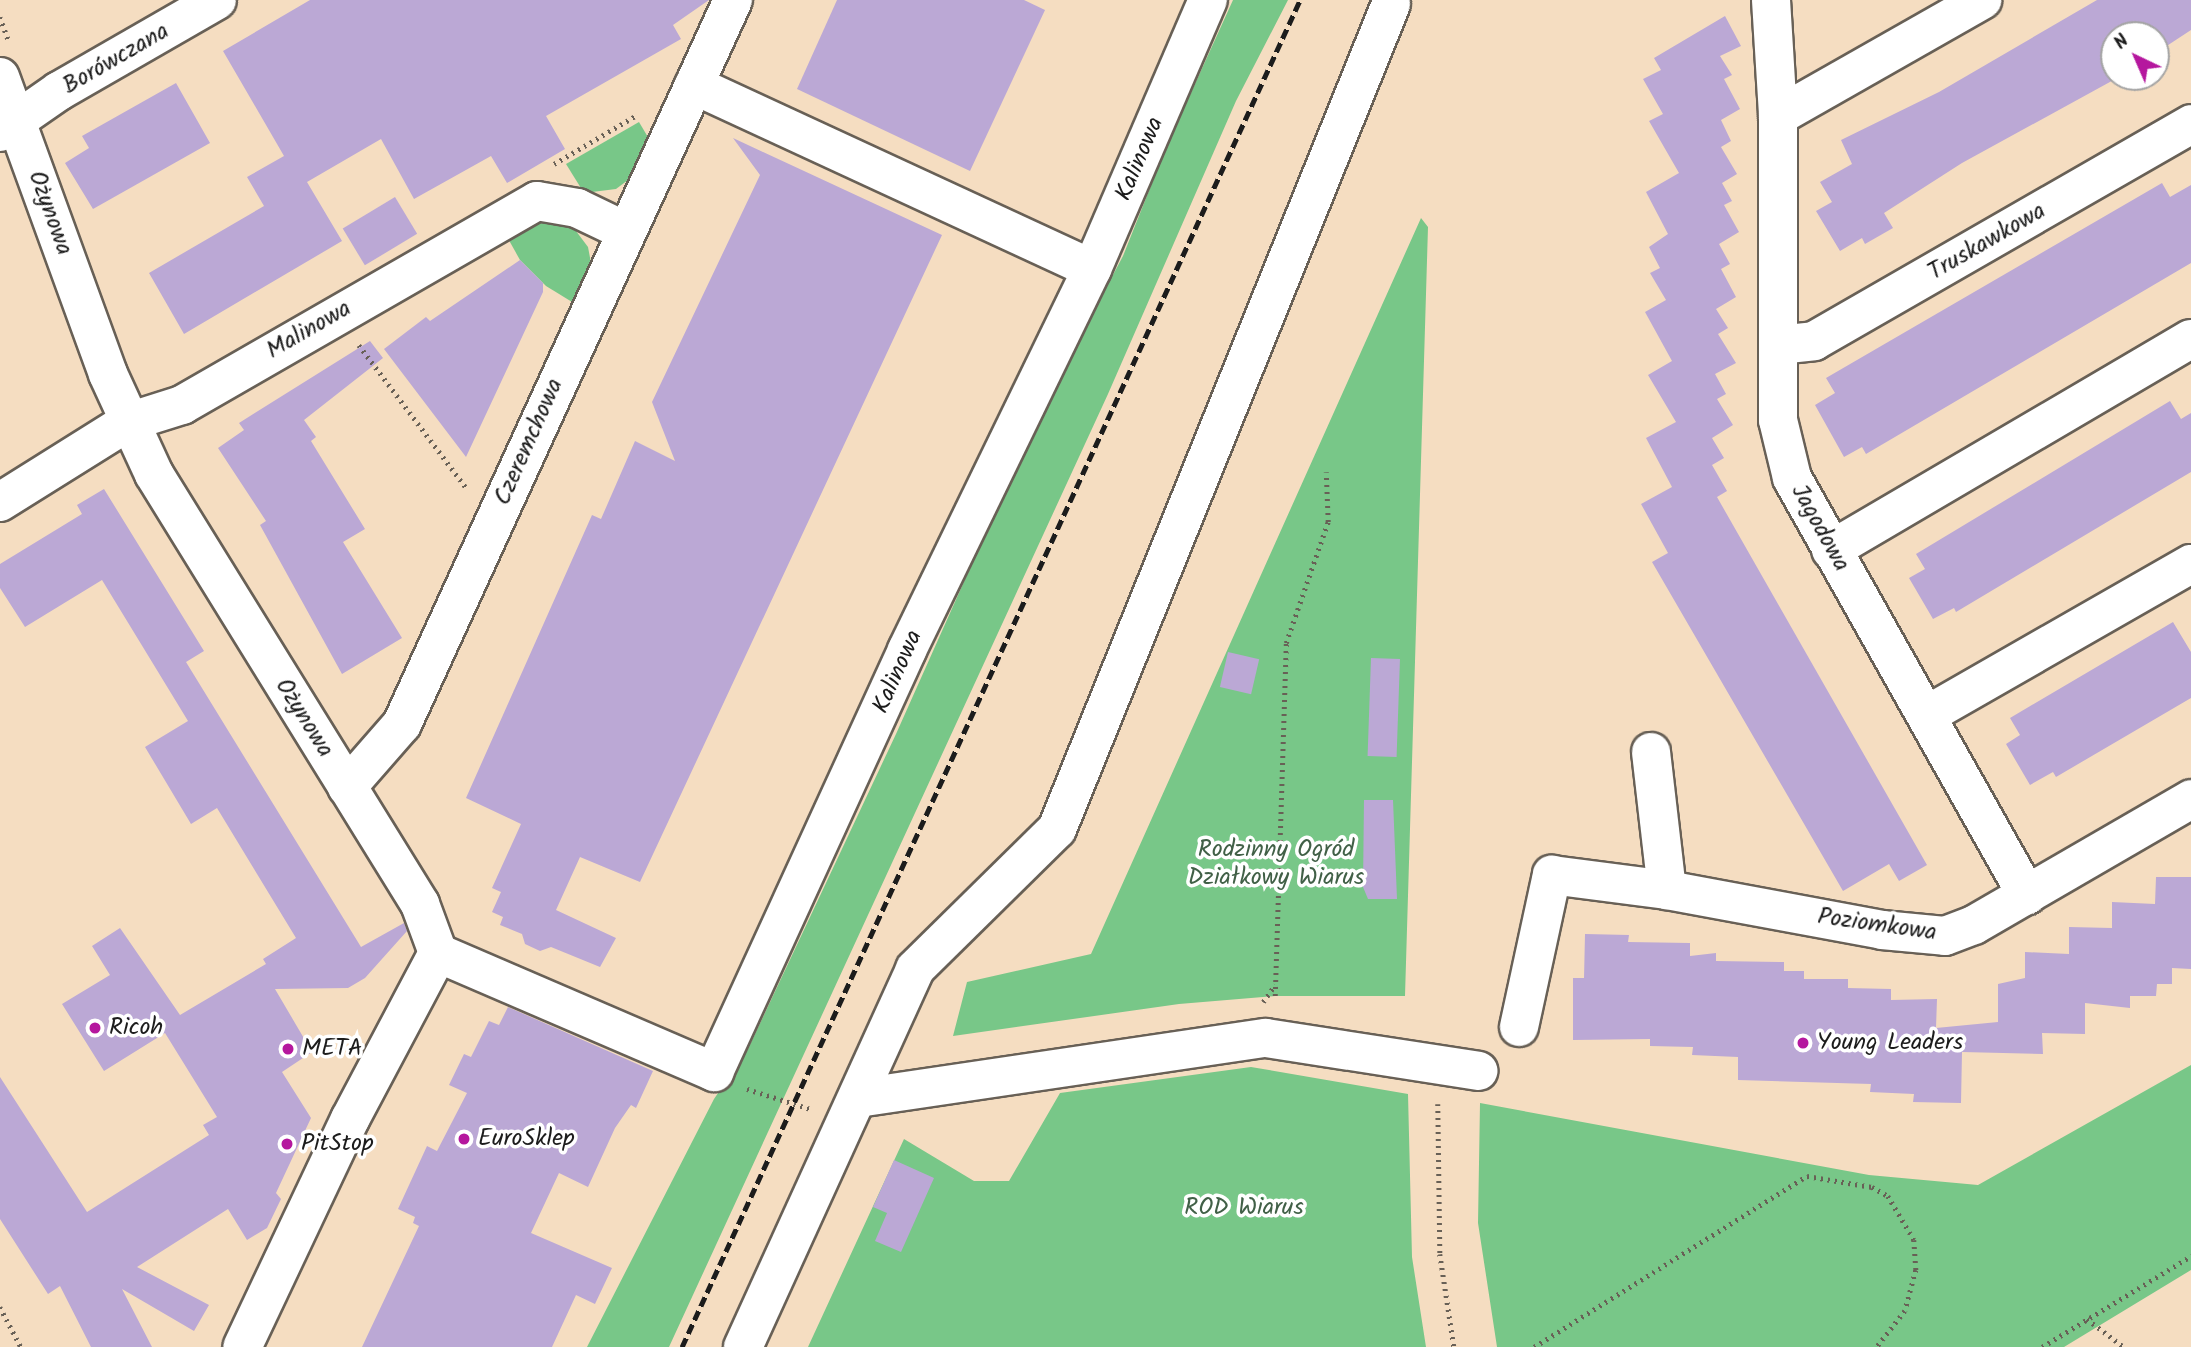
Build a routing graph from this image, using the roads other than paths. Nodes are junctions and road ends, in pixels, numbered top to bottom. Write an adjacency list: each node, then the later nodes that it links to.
1 (217, 0): 11 (street, Borówczana)
2 (733, 0): 8 (street, Czeremchowa)
3 (1208, 0): 13 (street, Kalinowa)
4 (1772, 0): 9 (street, Jagodowa)
5 (1982, 0): 9 (street)
6 (1391, 4): 29 (street)
7 (0, 78): 11 (street, Ożynowa)
8 (694, 85): 12 (street, Czeremchowa); 13 (street)
9 (1778, 116): 15 (street, Jagodowa)
10 (2191, 124): 15 (street, Truskawkowa)
11 (8, 127): 16 (street, Ożynowa)
12 (625, 231): 16 (street, Malinowa); 22 (street, Czeremchowa)
13 (1092, 269): 26 (street, Kalinowa)
14 (2191, 339): 18 (street)
15 (1778, 345): 18 (street, Jagodowa)
16 (128, 422): 17 (street, Malinowa); 22 (street, Ożynowa)
17 (0, 502)
18 (1831, 550): 20 (street, Jagodowa)
19 (2191, 564): 20 (street)
20 (1927, 715): 25 (street, Jagodowa)
21 (1651, 752): 24 (street)
22 (346, 788): 26 (street, Ożynowa)
23 (2191, 799): 25 (street, Poziomkowa)
24 (1667, 890): 25 (street, Poziomkowa); 27 (street, Poziomkowa)
25 (2027, 895)
26 (438, 953): 30 (street)
27 (1519, 1027)
28 (1478, 1071): 29 (street)
29 (858, 1098): 31 (street)
30 (242, 1347)
31 (743, 1347)

